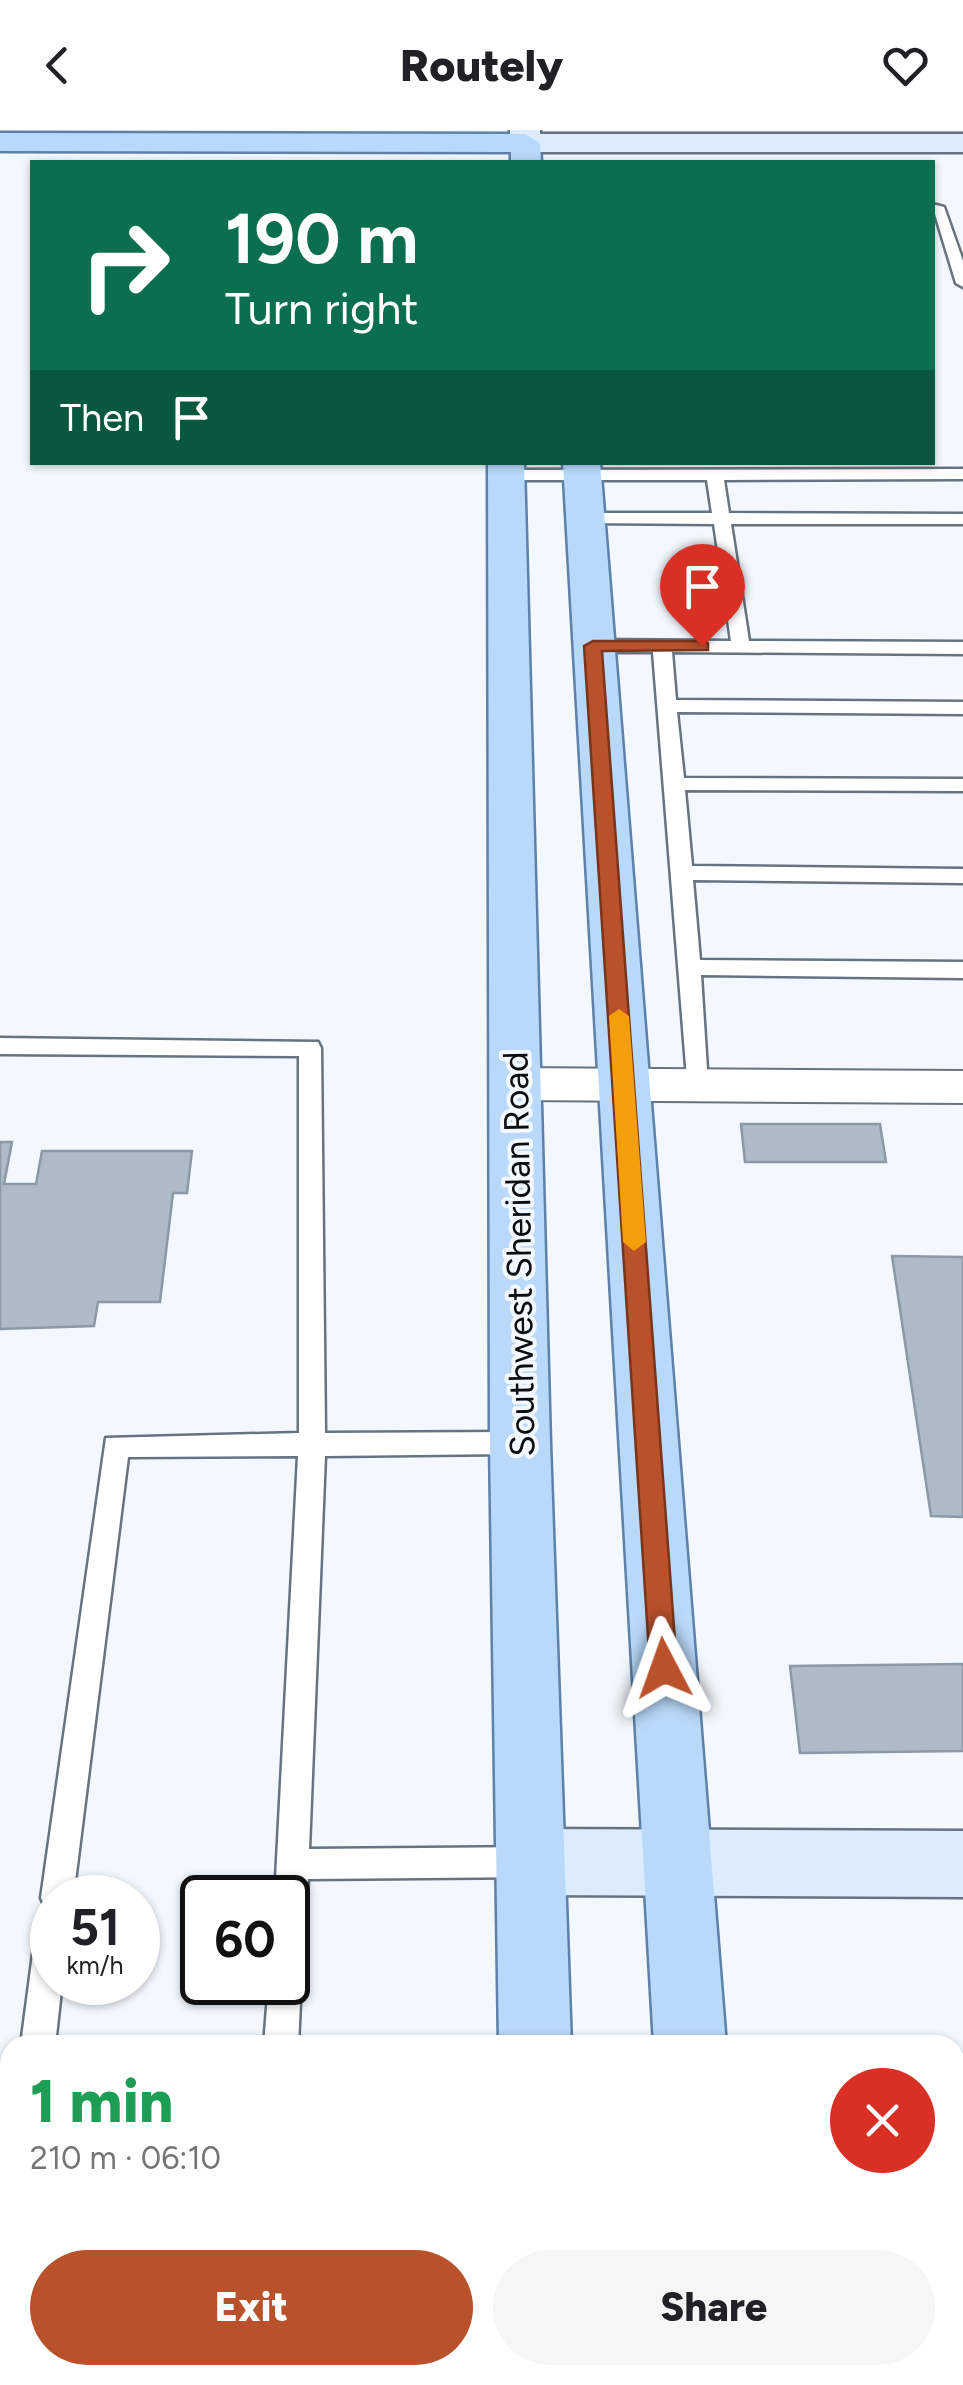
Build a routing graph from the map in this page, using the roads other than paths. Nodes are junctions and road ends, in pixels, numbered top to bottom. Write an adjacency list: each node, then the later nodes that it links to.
1 (138, 136): 2 (main road); 8 (main road)
2 (364, 136): 7 (main road)
3 (685, 136): 4 (main road); 7 (main road)
4 (762, 136): 6 (main road)
5 (0, 142): 8 (main road)
6 (963, 142)
7 (525, 145)
8 (43, 147): 9 (main road)
9 (0, 168)
10 (935, 168): 11 (main road)
11 (963, 168)
12 (940, 203): 13 (lane)
13 (963, 284)
14 (506, 468): 17 (lane); 33 (main road, Southwest Sheridan Road)
15 (714, 474): 16 (lane); 17 (lane); 18 (lane)
16 (963, 474)
17 (582, 485): 18 (lane); 20 (main road)
18 (721, 518): 19 (lane); 22 (lane)
19 (963, 518)
20 (593, 646): 21 (lane); 34 (main road)
21 (662, 646): 22 (lane); 24 (lane)
22 (741, 647): 23 (lane)
23 (963, 648)
24 (666, 706): 25 (lane); 26 (lane)
25 (963, 708)
26 (672, 784): 27 (lane); 28 (lane)
27 (963, 785)
28 (680, 874): 29 (lane); 30 (lane)
29 (963, 876)
30 (690, 967): 31 (lane); 35 (lane)
31 (963, 970)
32 (0, 1046): 38 (lane)
33 (518, 1084): 34 (street); 37 (main road, Southwest Sheridan Road)
34 (624, 1085): 35 (street); 40 (main road)
35 (696, 1085): 36 (street)
36 (963, 1088)
37 (520, 1443): 38 (lane); 39 (main road, Southwest Sheridan Road)
38 (312, 1446): 41 (lane); 43 (lane)
39 (532, 1862): 40 (main road); 41 (lane); 49 (main road, Southwest Sheridan Road)
40 (677, 1863): 42 (main road); 50 (main road)
41 (292, 1864): 44 (lane)
42 (963, 1864)
43 (60, 1875)
44 (291, 1875)
45 (43, 2005): 47 (lane)
46 (284, 2005): 48 (lane)
47 (39, 2035)
48 (282, 2035)
49 (535, 2035)
50 (689, 2035)

